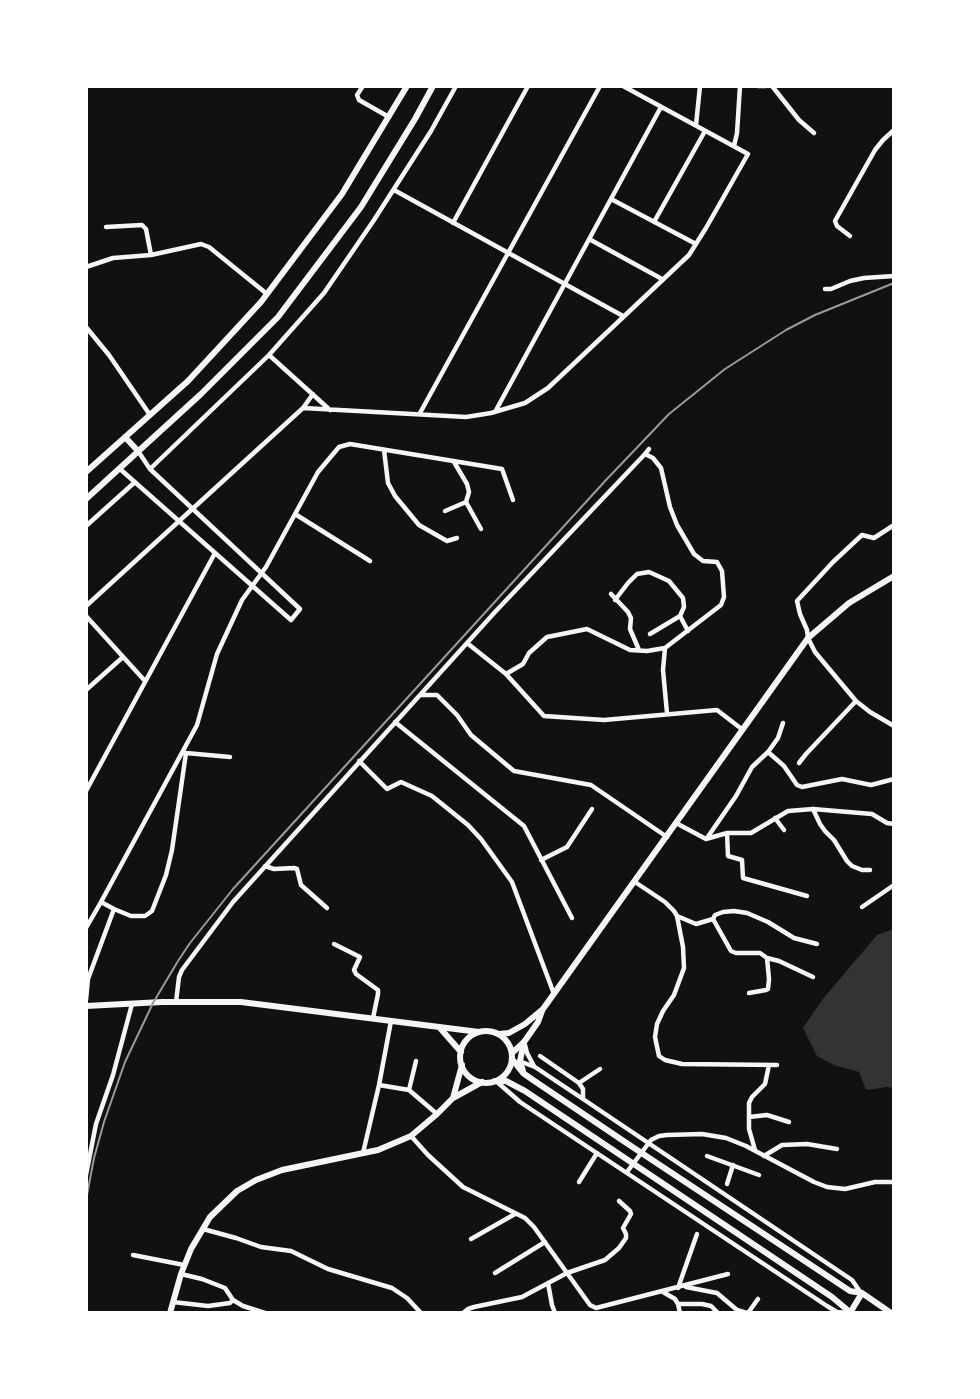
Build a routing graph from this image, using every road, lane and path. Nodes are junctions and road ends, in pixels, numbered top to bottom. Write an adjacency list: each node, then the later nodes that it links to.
1 (363, 86): 14 (street)
2 (407, 86): 14 (main road)
3 (433, 86): 48 (main road)
4 (456, 86): 20 (street)
5 (528, 86): 23 (street)
6 (600, 86): 28 (street)
7 (623, 86): 13 (street)
8 (700, 86): 15 (street)
9 (740, 86): 19 (street)
10 (758, 86): 11 (street)
11 (766, 86)
12 (772, 86): 18 (street)
13 (661, 107): 15 (street); 21 (street)
14 (389, 117): 35 (main road)
15 (696, 125): 17 (street)
16 (894, 130): 25 (street)
17 (705, 131): 19 (street); 22 (street)
18 (814, 133)
19 (734, 146): 27 (street)
20 (394, 190): 23 (street); 38 (street)
21 (611, 199): 22 (street); 26 (street)
22 (654, 222): 27 (street)
23 (453, 223): 28 (street)
24 (106, 227): 29 (street)
25 (850, 236)
26 (589, 239): 32 (street); 33 (street)
27 (696, 244): 32 (street)
28 (508, 253): 33 (street); 43 (street)
29 (151, 255): 30 (street); 35 (street)
30 (86, 267)
31 (894, 276): 34 (street)
32 (662, 279): 36 (street)
33 (564, 284): 36 (street); 42 (street)
34 (825, 289)
35 (268, 294): 44 (main road)
36 (623, 316): 42 (street)
37 (86, 327): 44 (street)
38 (269, 355): 39 (street); 52 (street)
39 (313, 394): 40 (street); 41 (street)
40 (303, 408): 41 (street); 58 (street)
41 (330, 410): 43 (street)
42 (495, 412): 43 (street)
43 (420, 414)
44 (150, 415): 45 (main road)
45 (125, 437): 48 (main road); 53 (main road)
46 (649, 449): 49 (street)
47 (384, 450): 50 (street); 60 (street); 65 (street)
48 (138, 451): 51 (main road); 52 (street)
49 (645, 454): 74 (street); 77 (street)
50 (453, 461): 56 (street); 57 (street)
51 (120, 469): 54 (street); 55 (main road)
52 (150, 469): 58 (street)
53 (86, 472)
54 (135, 482): 61 (street); 63 (street)
55 (86, 499)
56 (513, 500)
57 (466, 502): 59 (street); 64 (street)
58 (192, 508): 61 (street); 68 (street)
59 (445, 511)
60 (295, 514): 67 (street); 68 (street)
61 (179, 520): 66 (street); 71 (street)
62 (894, 525): 76 (street)
63 (86, 526)
64 (481, 529)
65 (457, 538)
66 (215, 553): 70 (street); 82 (street)
67 (370, 561)
68 (261, 573): 70 (street); 70 (street)
69 (894, 576): 76 (main road)
70 (252, 586): 91 (street)
71 (86, 606)
72 (86, 616): 80 (street)
73 (680, 616): 74 (street); 75 (street); 79 (street)
74 (688, 631): 78 (street)
75 (650, 634)
76 (808, 638): 85 (street); 90 (main road)
77 (467, 643): 81 (street); 84 (street)
78 (665, 648): 79 (street); 86 (street)
79 (639, 650): 81 (street)
80 (123, 657): 82 (street); 83 (street)
81 (506, 674): 86 (street)
82 (145, 681): 97 (street)
83 (86, 690)
84 (421, 695): 87 (street); 105 (street)
85 (856, 701): 89 (street); 95 (street)
86 (667, 713): 90 (street)
87 (395, 722): 94 (street); 107 (street)
88 (783, 723): 92 (street)
89 (894, 726)
90 (743, 730): 101 (main road)
91 (184, 752): 93 (street); 113 (street); 116 (street)
92 (768, 752): 96 (street); 106 (street)
93 (230, 757)
94 (359, 761): 108 (street); 126 (street)
95 (799, 763)
96 (894, 779)
97 (86, 791)
98 (813, 808): 100 (street); 102 (street); 109 (street)
99 (592, 809): 107 (street)
100 (775, 818): 103 (street); 104 (street)
101 (676, 823): 105 (main road); 106 (street)
102 (894, 824)
103 (784, 830)
104 (727, 833): 106 (street); 112 (street)
105 (667, 837): 110 (main road)
106 (706, 839)
107 (541, 860): 118 (street)
108 (265, 866): 115 (street); 128 (street)
109 (870, 870)
110 (635, 882): 117 (street); 126 (main road)
111 (894, 885): 114 (street)
112 (807, 896)
113 (101, 902): 116 (street); 120 (street)
114 (862, 907)
115 (327, 908)
116 (114, 909): 127 (street)
117 (677, 916): 119 (street); 143 (street)
118 (572, 918)
119 (713, 919): 122 (street); 123 (street)
120 (86, 928)
121 (334, 944): 132 (street)
122 (817, 944)
123 (767, 958): 124 (street); 125 (street)
124 (813, 977)
125 (749, 993)
126 (554, 995): 131 (main road)
127 (86, 1000)
128 (176, 1002): 129 (main road); 132 (main road)
129 (132, 1004): 130 (main road); 169 (street)
130 (86, 1006)
131 (543, 1009): 136 (main road); 137 (main road)
132 (373, 1018): 133 (main road)
133 (391, 1021): 134 (main road); 150 (street)
134 (440, 1028): 135 (main road); 138 (main road)
135 (480, 1032): 136 (main road); 138 (main road)
136 (499, 1034): 140 (main road)
137 (524, 1042): 140 (main road); 140 (main road); 145 (street)
138 (461, 1052): 142 (main road)
139 (540, 1056): 149 (street)
140 (514, 1058): 145 (street); 147 (main road); 161 (main road)
141 (416, 1061): 151 (street)
142 (462, 1065): 148 (main road); 152 (main road)
143 (769, 1065): 144 (street); 155 (street)
144 (777, 1065)
145 (535, 1067): 153 (street)
146 (600, 1069): 149 (street)
147 (495, 1081): 148 (main road); 162 (street); 166 (main road)
148 (482, 1082): 152 (main road)
149 (579, 1083): 153 (street)
150 (379, 1086): 151 (street); 163 (street)
151 (409, 1090): 154 (street)
152 (453, 1098): 154 (main road)
153 (583, 1099): 158 (street)
154 (437, 1114): 157 (main road)
155 (749, 1117): 156 (street); 160 (street)
156 (789, 1122)
157 (411, 1136): 163 (main road); 175 (street)
158 (648, 1143): 160 (street); 161 (street); 189 (street)
159 (837, 1149): 165 (street)
160 (755, 1151): 165 (street)
161 (640, 1152): 166 (street); 189 (main road)
162 (597, 1153): 168 (street); 171 (street)
163 (363, 1154): 176 (main road)
164 (707, 1156): 167 (street)
165 (764, 1156): 172 (street)
166 (633, 1163): 168 (street); 202 (main road)
167 (733, 1165): 170 (street); 173 (street)
168 (627, 1172): 202 (street)
169 (86, 1175)
170 (759, 1175)
171 (579, 1182)
172 (894, 1182)
173 (727, 1184)
174 (619, 1201): 183 (street)
175 (516, 1214): 178 (street); 179 (street)
176 (203, 1229): 181 (main road); 196 (street)
177 (697, 1234): 187 (street)
178 (471, 1239)
179 (545, 1242): 182 (street); 183 (street)
180 (133, 1255): 181 (street)
181 (184, 1265): 184 (main road)
182 (495, 1273)
183 (567, 1273): 186 (street); 188 (street)
184 (181, 1274): 191 (street); 192 (main road)
185 (728, 1274): 187 (street)
186 (548, 1283): 197 (street); 198 (street)
187 (680, 1287): 188 (street); 201 (street)
188 (662, 1292): 193 (street)
189 (862, 1293): 202 (main road); 203 (main road)
190 (758, 1299): 201 (street)
191 (233, 1300): 192 (street); 195 (street)
192 (173, 1302): 194 (main road)
193 (678, 1304): 199 (street); 200 (street)
194 (170, 1313)
195 (265, 1313)
196 (421, 1313)
197 (463, 1313)
198 (555, 1313)
199 (680, 1313)
200 (718, 1313)
201 (748, 1313)
202 (850, 1313)
203 (890, 1313)

